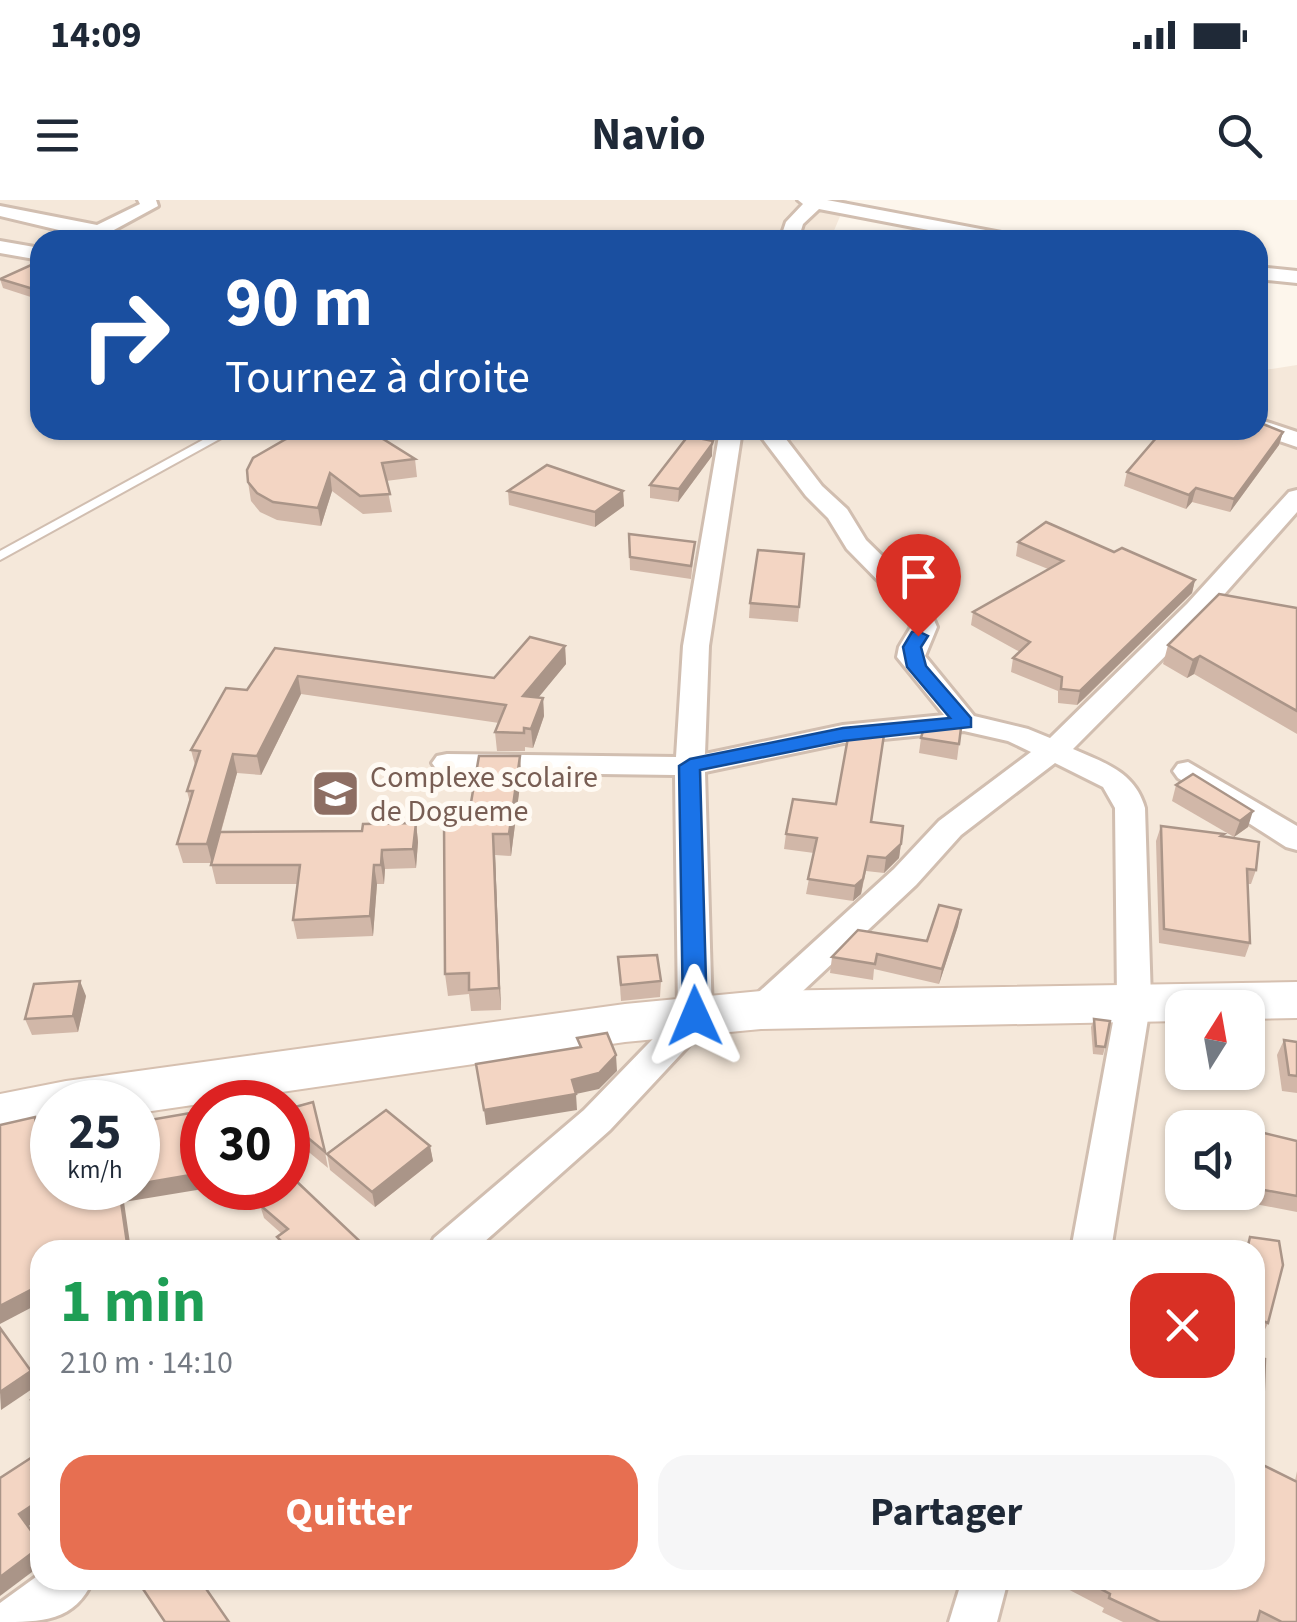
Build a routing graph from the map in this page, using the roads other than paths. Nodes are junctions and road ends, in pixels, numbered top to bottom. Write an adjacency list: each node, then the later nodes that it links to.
1 (147, 200): 5 (street)
2 (811, 201): 6 (street); 7 (street)
3 (0, 212): 4 (street)
4 (80, 230)
5 (115, 230)
6 (792, 230)
7 (960, 230)
8 (0, 247): 9 (street)
9 (30, 252)
10 (1268, 274): 11 (street)
11 (1297, 277)
12 (1268, 430): 16 (street)
13 (212, 440): 18 (lane)
14 (729, 440): 22 (street)
15 (775, 440): 19 (street)
16 (1297, 440)
17 (1297, 497): 20 (street)
18 (0, 556)
19 (964, 722): 20 (street); 22 (street)
20 (1054, 750): 25 (street); 27 (street)
21 (446, 763): 22 (street)
22 (690, 766): 28 (street)
23 (1188, 771): 24 (street)
24 (1297, 840)
25 (1134, 1000): 26 (street); 27 (street); 33 (street)
26 (1297, 1000)
27 (761, 1010): 28 (street)
28 (695, 1016): 29 (street); 32 (street)
29 (160, 1089)
30 (30, 1109): 31 (street)
31 (0, 1114)
32 (459, 1240)
33 (1093, 1240)
34 (57, 1590): 36 (street)
35 (982, 1590): 37 (street)
36 (14, 1622)
37 (972, 1622)

